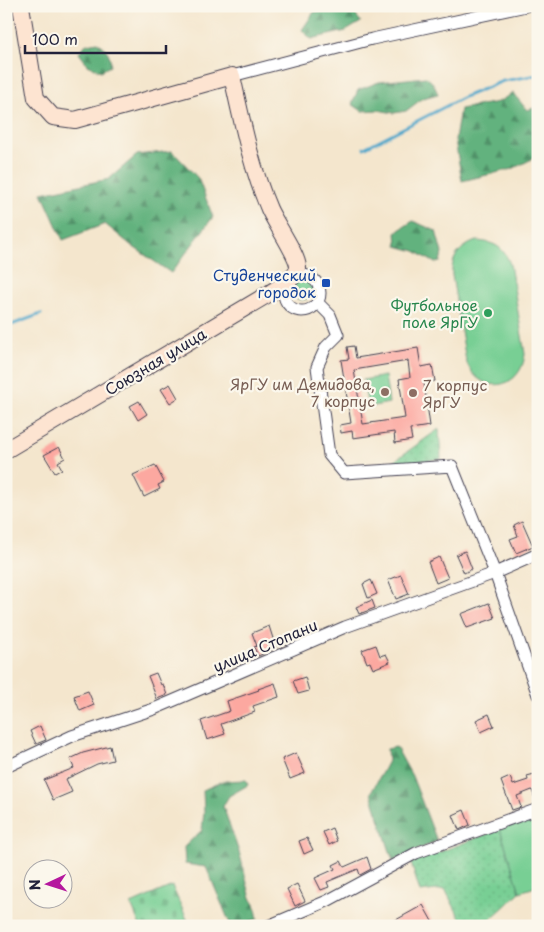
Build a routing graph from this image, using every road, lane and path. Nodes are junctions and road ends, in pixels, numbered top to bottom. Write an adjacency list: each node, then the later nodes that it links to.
1 (21, 6): 3 (street)
2 (526, 6): 3 (street)
3 (232, 76): 4 (street)
4 (298, 273): 5 (street); 5 (street); 6 (street, Союзная улица)
5 (318, 303): 8 (street)
6 (6, 450)
7 (538, 554): 8 (street, улица Стопани)
8 (496, 572): 9 (street); 10 (street, улица Стопани)
9 (538, 695)
10 (6, 766)
11 (538, 810): 12 (street)
12 (268, 926)

